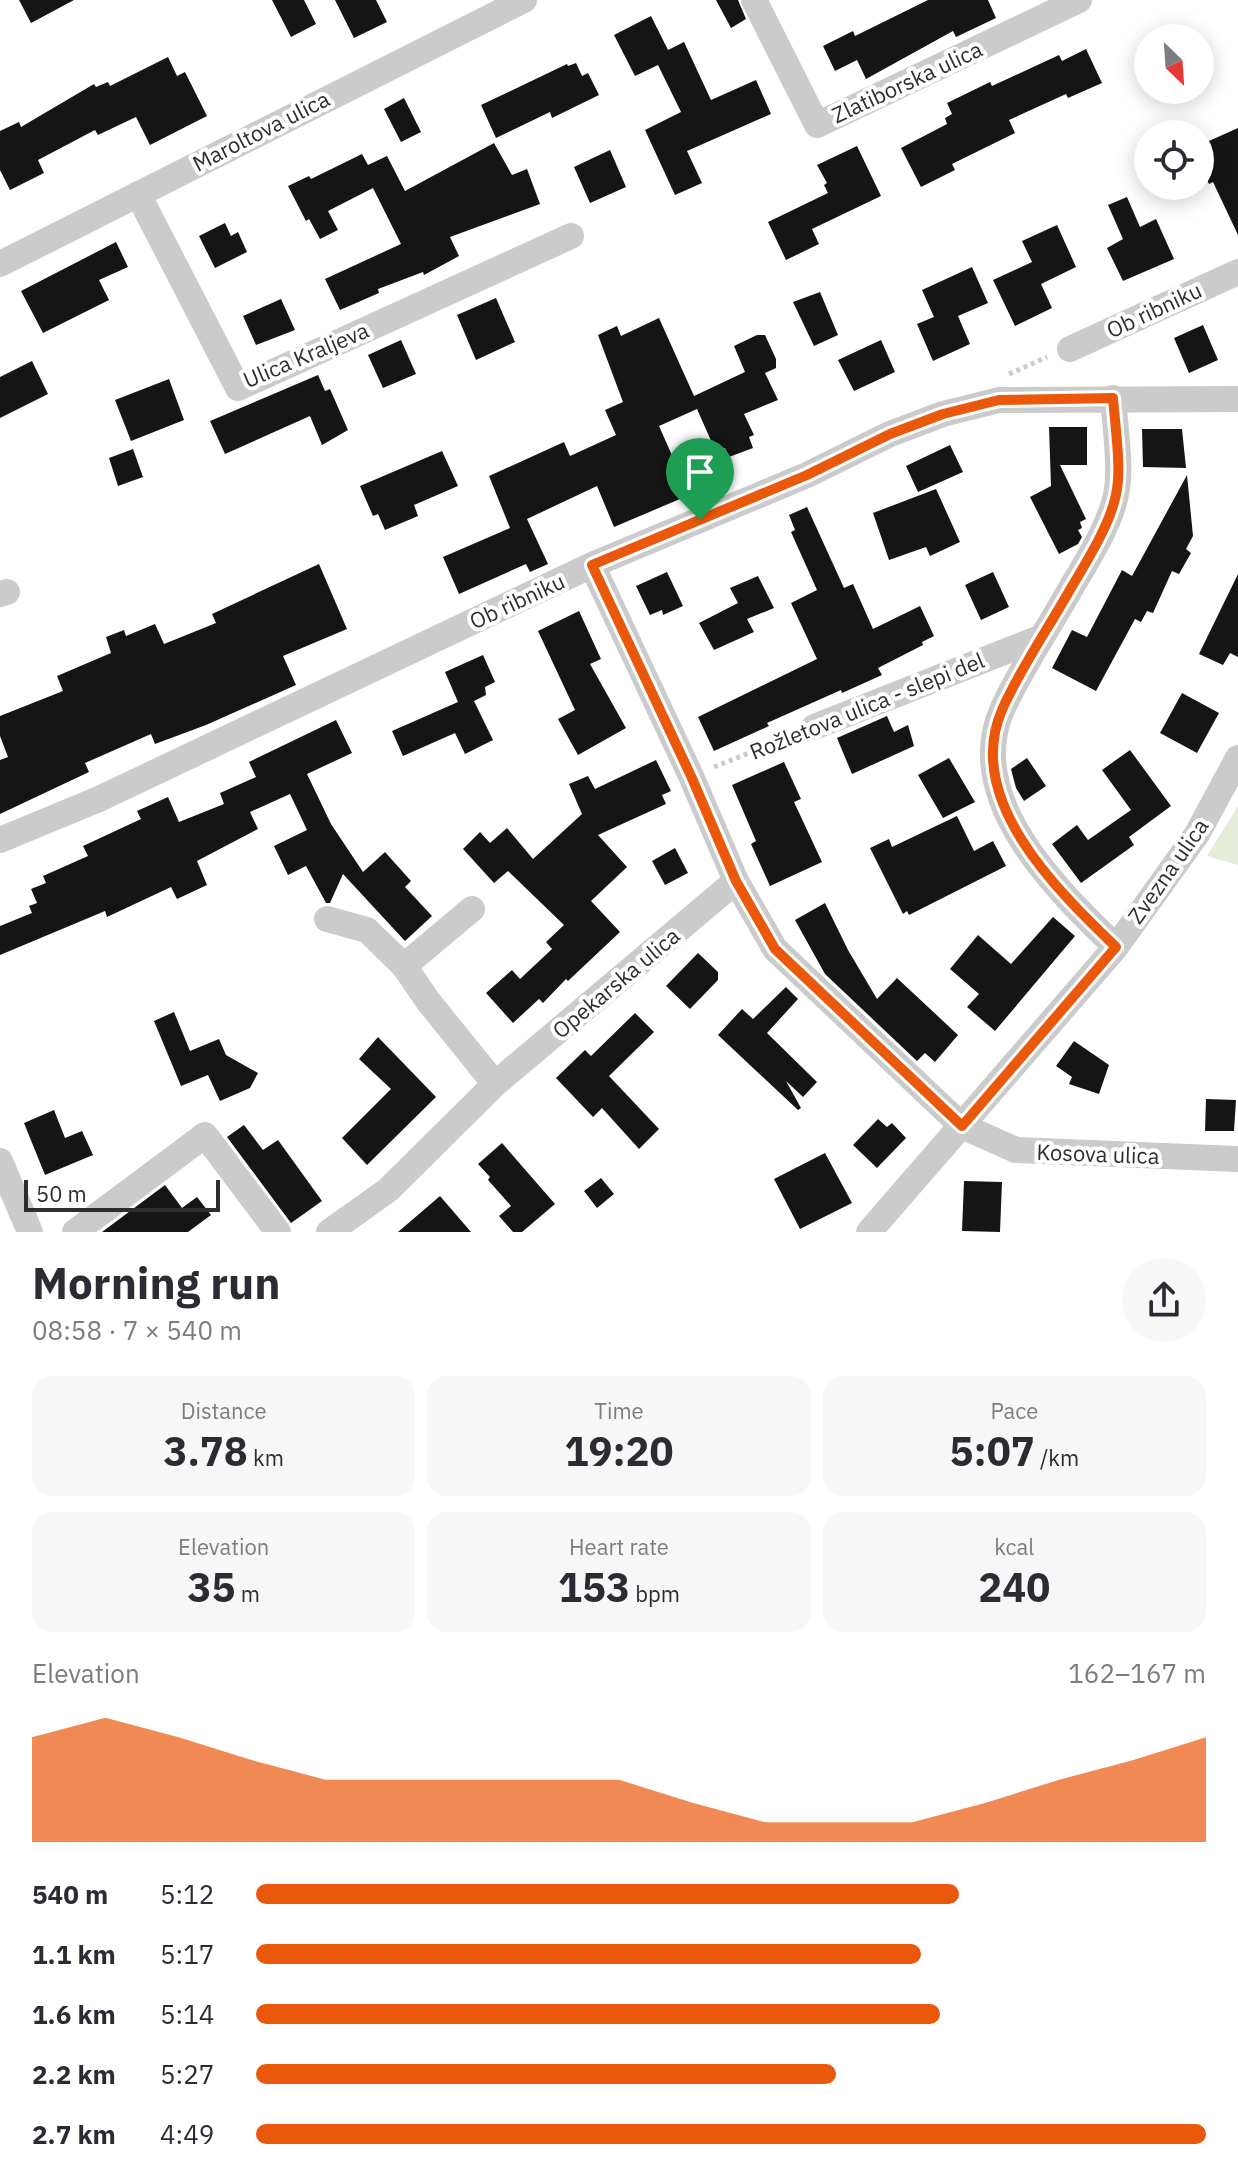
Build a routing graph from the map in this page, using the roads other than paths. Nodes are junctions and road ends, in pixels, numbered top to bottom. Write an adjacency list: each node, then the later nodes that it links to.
1 (524, 0): 4 (street, Maroltova ulica)
2 (754, 0): 3 (street, Zlatiborska ulica)
3 (1079, 0)
4 (138, 194): 5 (street, Ulica Kraljeva); 6 (street, Maroltova ulica)
5 (571, 236)
6 (0, 264)
7 (1238, 272): 8 (street, Ob ribniku)
8 (1070, 349)
9 (1113, 398): 10 (street, Ob ribniku); 11 (street, Ob ribniku); 12 (street)
10 (1238, 399)
11 (592, 565): 15 (street, Ob ribniku); 16 (street, Kosova ulica)
12 (1042, 637): 13 (street, Rožletova ulica - slepi del); 19 (street)
13 (814, 727)
14 (1238, 758): 19 (street, Zvezna ulica)
15 (0, 840)
16 (736, 881): 21 (street, Opekarska ulica); 22 (street, Kosova ulica)
17 (472, 909): 20 (street)
18 (327, 919): 20 (street)
19 (1116, 947): 22 (street, Zvezna ulica)
20 (404, 966): 21 (street)
21 (495, 1084): 28 (street, Opekarska ulica)
22 (962, 1126): 23 (street, Kosova ulica); 29 (street, Zvezna ulica)
23 (1238, 1159)
24 (0, 1161): 25 (street)
25 (30, 1232)
26 (75, 1232): 27 (street)
27 (278, 1232)
28 (329, 1232)
29 (869, 1232)

